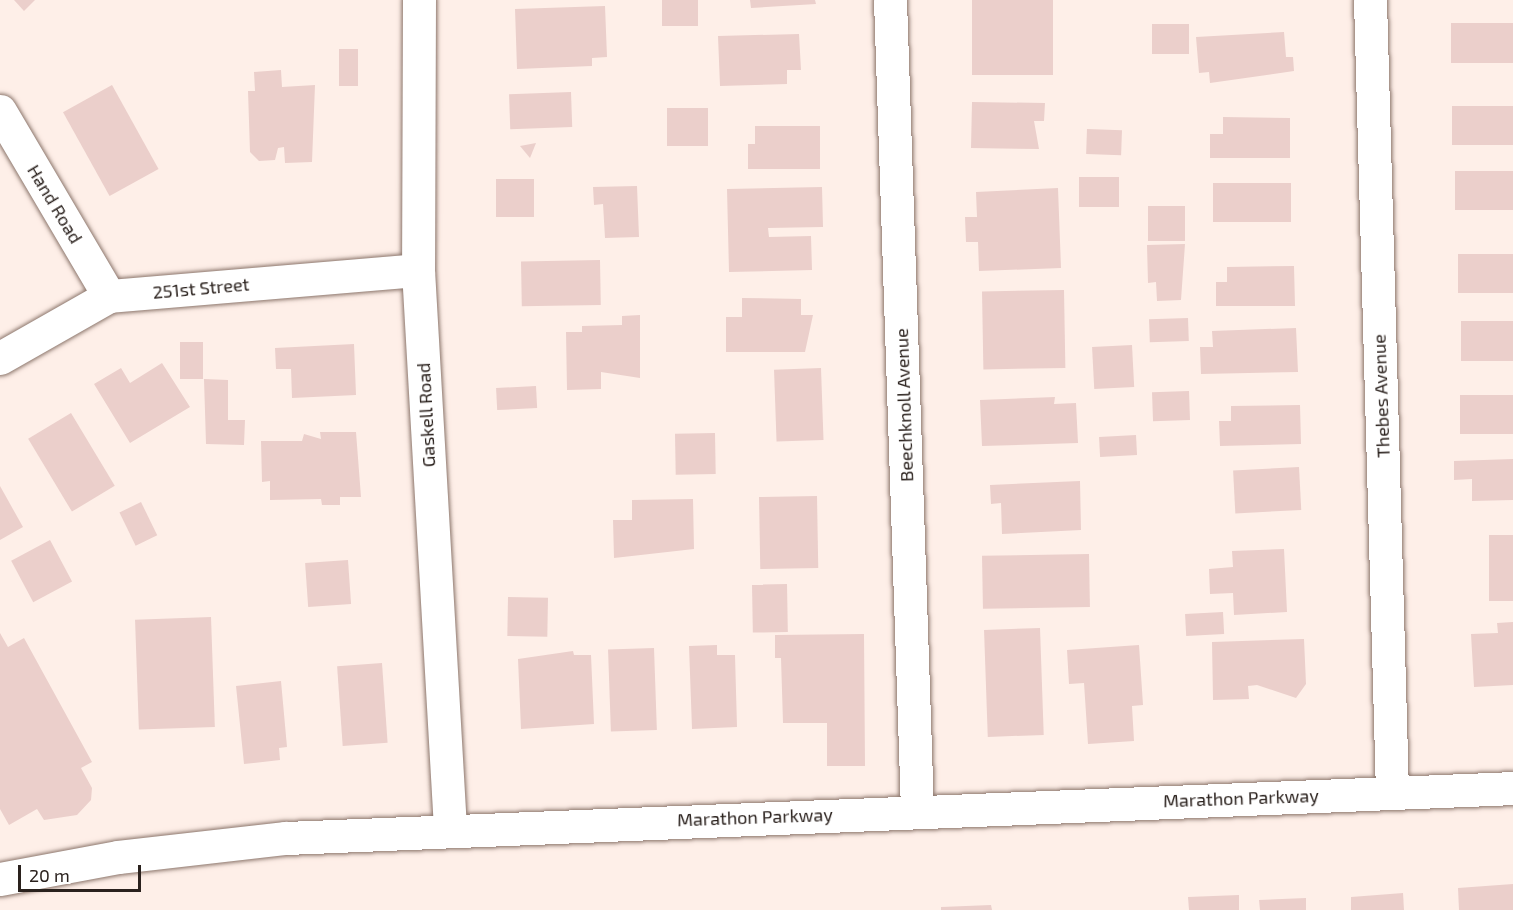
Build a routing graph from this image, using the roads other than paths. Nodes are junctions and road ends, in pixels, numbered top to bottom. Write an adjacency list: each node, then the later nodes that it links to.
1 (419, 0): 5 (street, Gaskell Road)
2 (890, 0): 10 (street, Beechknoll Avenue)
3 (1370, 0): 9 (street, Thebes Avenue)
4 (0, 111): 6 (street, Hand Road)
5 (418, 270): 6 (street, 251st Street); 11 (street, Gaskell Road)
6 (109, 296): 7 (street, 251st Street)
7 (0, 358)
8 (1513, 788): 9 (street, Marathon Parkway)
9 (1392, 792): 10 (street, Marathon Parkway)
10 (917, 811): 11 (street, Marathon Parkway)
11 (450, 829): 12 (street, Marathon Parkway)
12 (0, 879)

